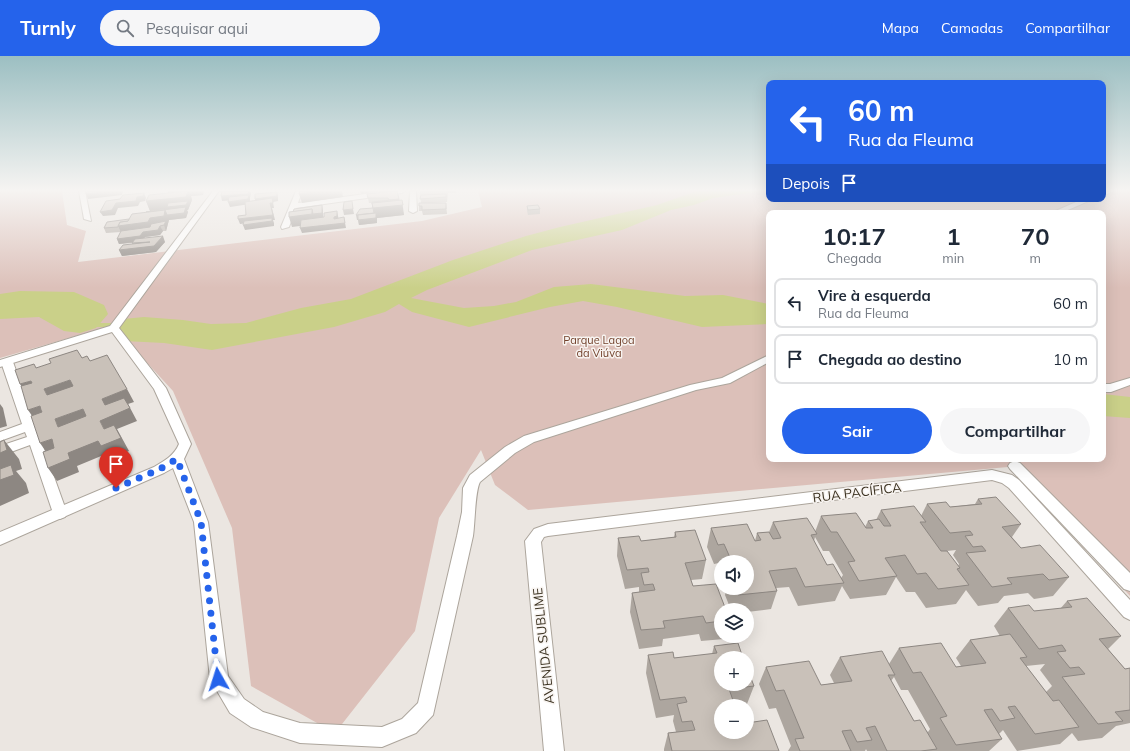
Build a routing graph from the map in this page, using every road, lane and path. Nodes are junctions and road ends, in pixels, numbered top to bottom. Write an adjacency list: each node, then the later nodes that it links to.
1 (192, 223): 4 (street)
2 (287, 223): 3 (street)
3 (285, 228)
4 (114, 328): 6 (street); 12 (street)
5 (766, 359): 12 (street)
6 (3, 363): 9 (street)
7 (1130, 381): 8 (street)
8 (1106, 388)
9 (31, 432): 10 (street); 11 (street); 14 (street)
10 (0, 437)
11 (0, 451)
12 (177, 459): 14 (street)
13 (1015, 466): 17 (street)
14 (60, 512): 15 (street)
15 (0, 539)
16 (533, 541): 18 (street, RUA PACÍFICA); 19 (street, AVENIDA SUBLIME)
17 (1130, 584)
18 (1130, 612)
19 (554, 751)

